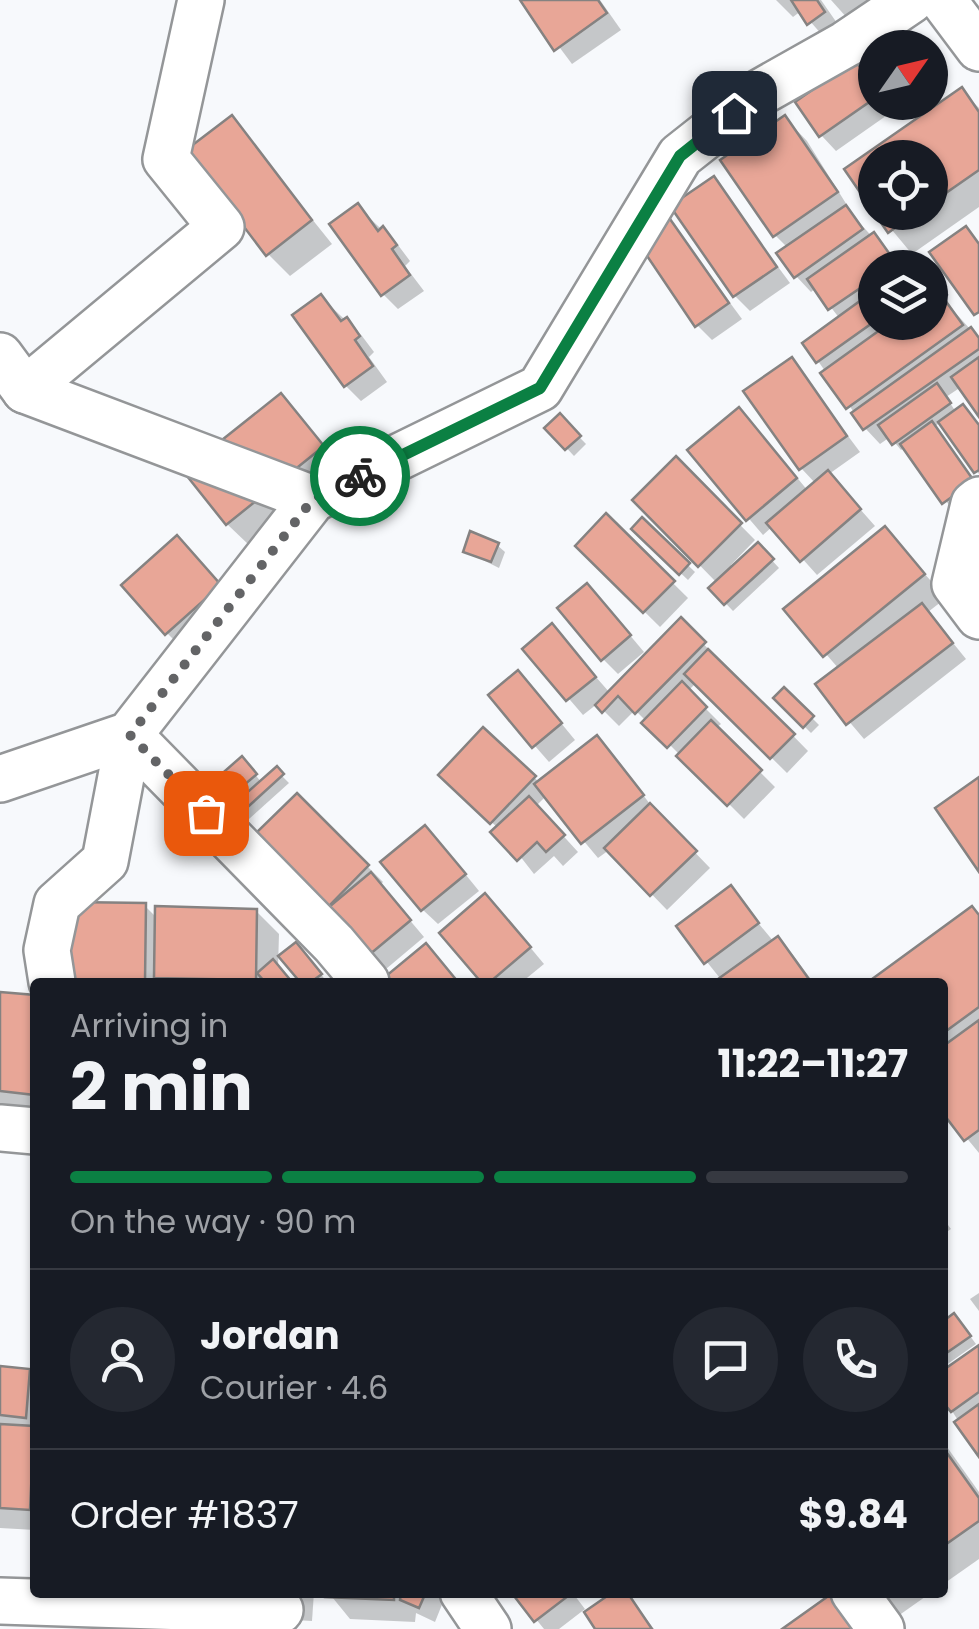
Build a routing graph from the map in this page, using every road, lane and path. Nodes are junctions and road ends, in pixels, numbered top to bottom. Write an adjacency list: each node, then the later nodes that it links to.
1 (201, 0): 5 (street)
2 (912, 0): 6 (street)
3 (942, 0): 4 (street)
4 (979, 48)
5 (13, 373): 6 (street)
6 (313, 499): 9 (street)
7 (979, 500): 8 (street)
8 (967, 600)
9 (130, 735): 10 (street); 11 (street); 12 (street)
10 (0, 778)
11 (51, 978)
12 (363, 978)
13 (0, 1128): 14 (street)
14 (30, 1131)
15 (466, 1598): 19 (street)
16 (858, 1598): 20 (street)
17 (26, 1599): 18 (street)
18 (280, 1610)
19 (488, 1629)
20 (881, 1629)

